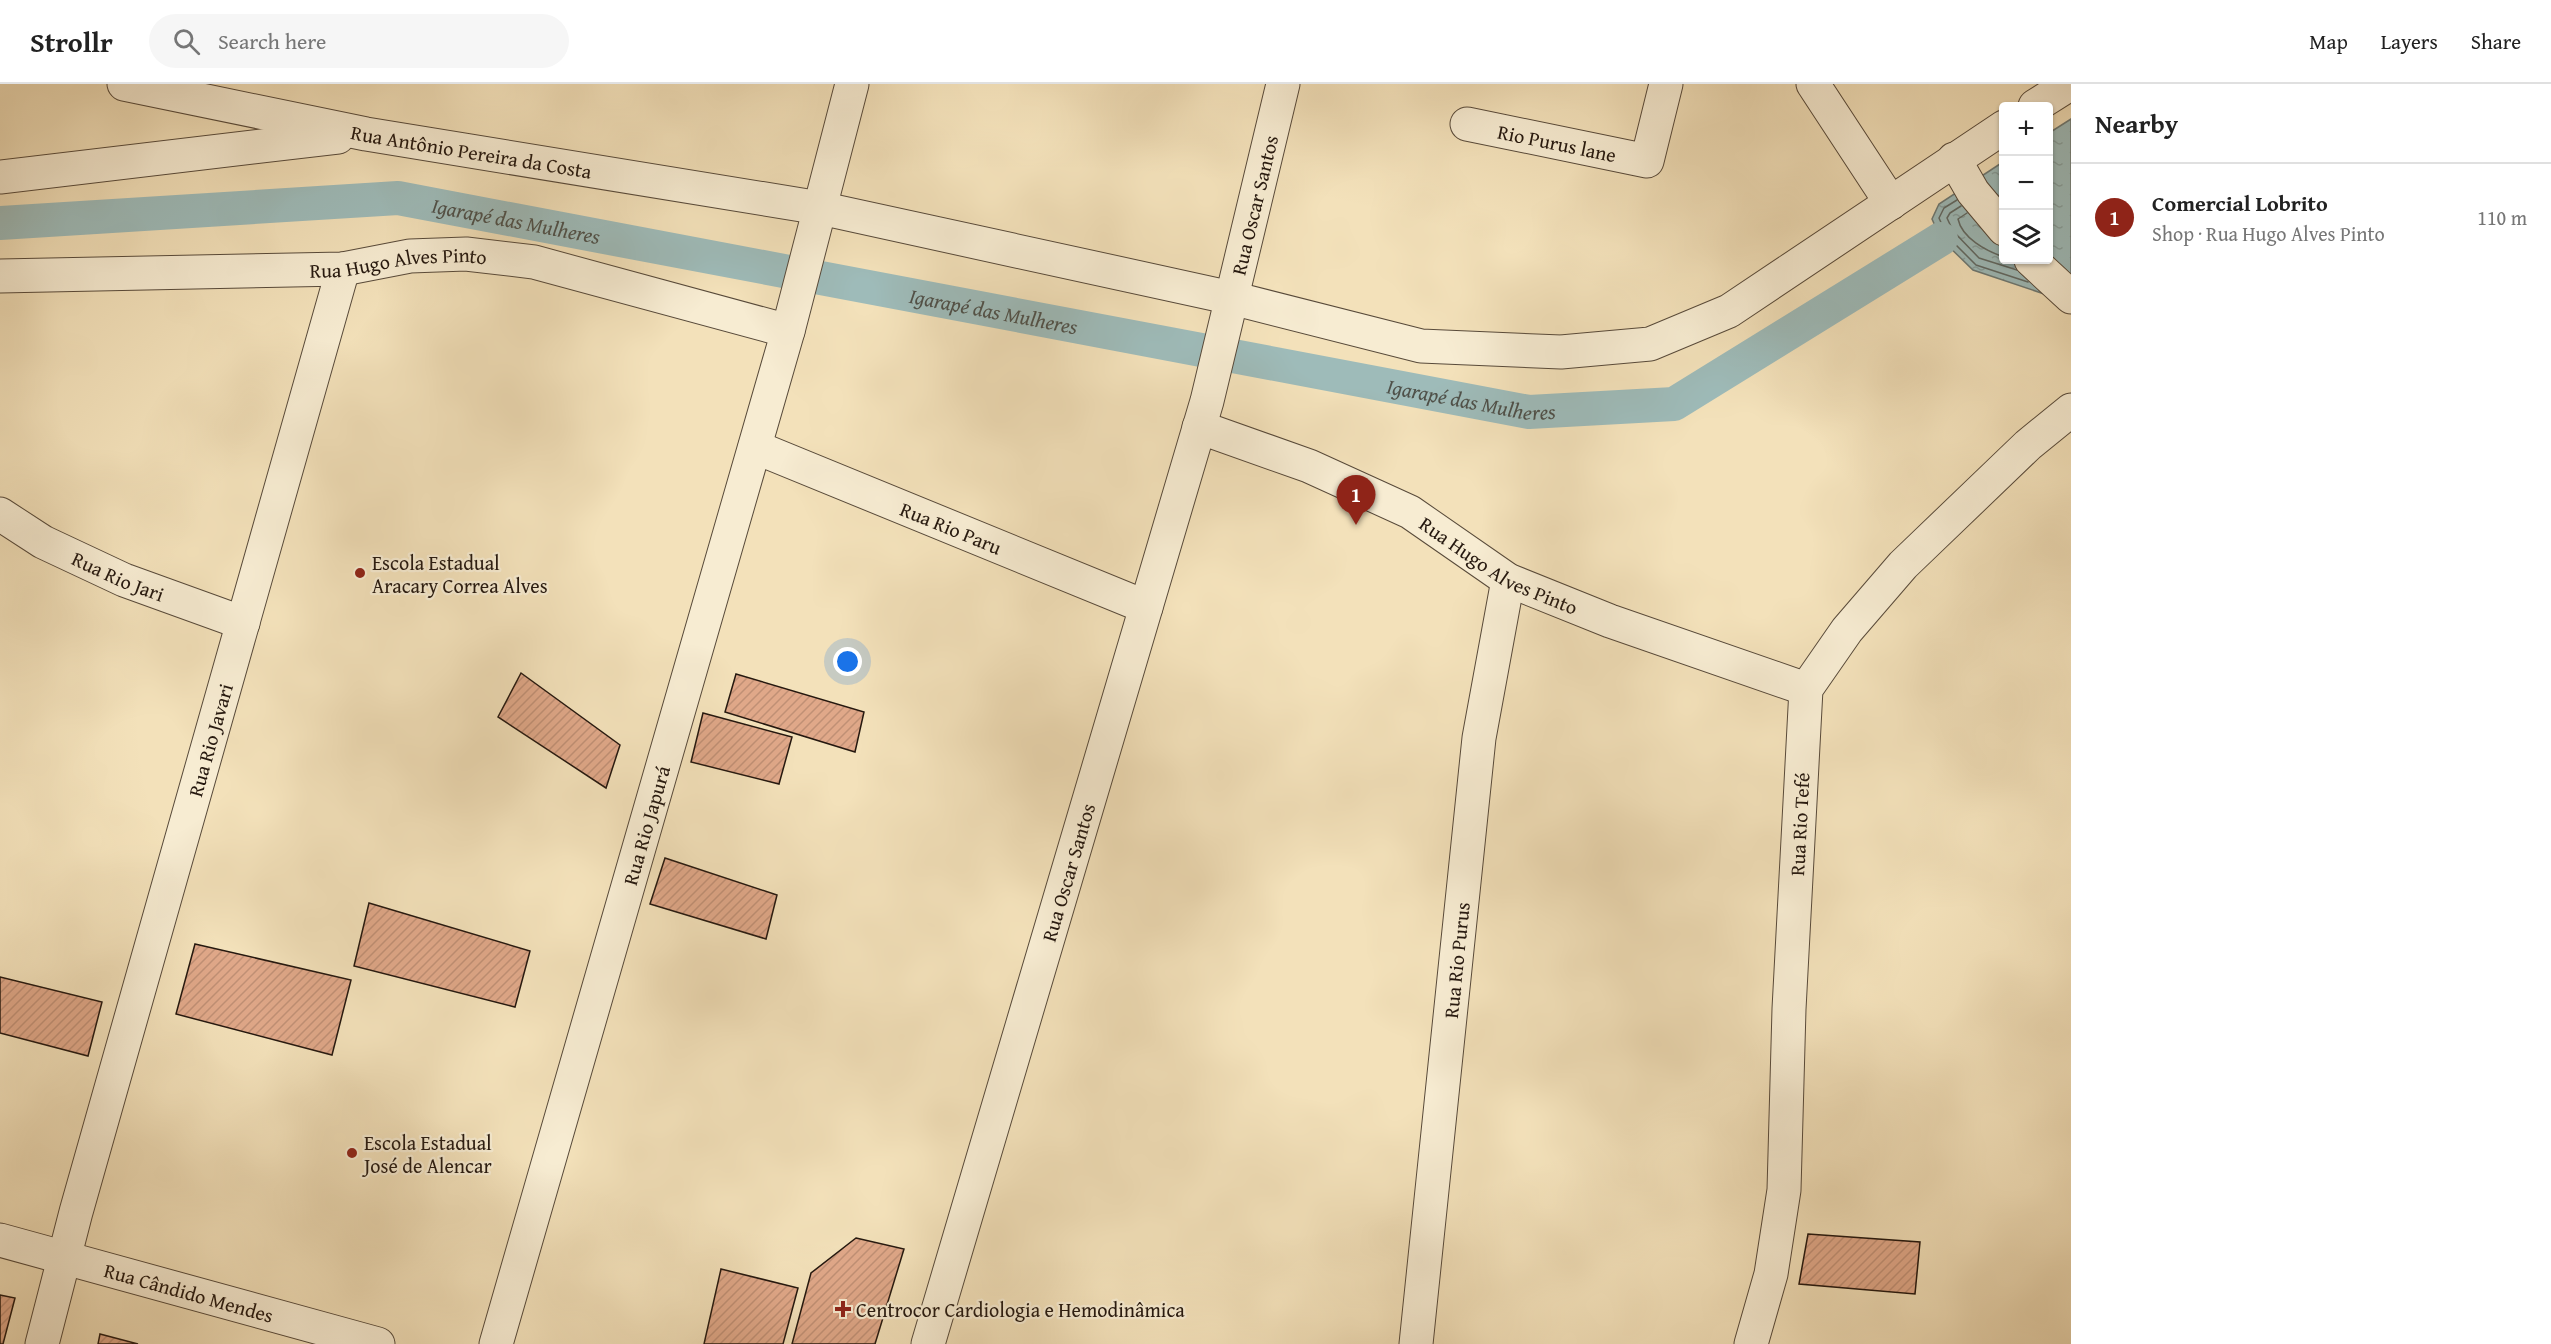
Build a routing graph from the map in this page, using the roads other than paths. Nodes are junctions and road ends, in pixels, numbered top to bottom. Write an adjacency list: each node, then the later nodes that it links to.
1 (124, 84): 10 (street, Rua Antônio Pereira da Costa)
2 (852, 84): 14 (street)
3 (1284, 84): 20 (street, Rua Oscar Santos)
4 (1666, 84): 8 (street, Rio Purus lane)
5 (1813, 84): 13 (street)
6 (2070, 84): 7 (street)
7 (2041, 102)
8 (1467, 124)
9 (1999, 130): 11 (street, Rua Antônio Pereira da Costa)
10 (366, 134): 12 (street); 14 (street, Rua Antônio Pereira da Costa)
11 (1954, 159): 13 (street, Rua Antônio Pereira da Costa); 15 (street)
12 (0, 177)
13 (1891, 203): 20 (street, Rua Antônio Pereira da Costa)
14 (818, 215): 20 (street, Rua Antônio Pereira da Costa); 21 (street, Rua Rio Japurá)
15 (1999, 223)
16 (2035, 264): 19 (street)
17 (343, 269): 18 (street, Rua Hugo Alves Pinto); 21 (street, Rua Hugo Alves Pinto); 28 (street, Rua Rio Javari)
18 (0, 276)
19 (2071, 297)
20 (1228, 313): 23 (street, Rua Oscar Santos)
21 (791, 318): 24 (street, Rua Rio Japurá)
22 (2071, 410): 29 (street)
23 (1203, 414): 26 (street, Rua Hugo Alves Pinto); 27 (street, Rua Oscar Santos)
24 (754, 447): 27 (street, Rua Rio Paru); 34 (street, Rua Rio Japurá)
25 (0, 514): 28 (street, Rua Rio Jari)
26 (1508, 580): 29 (street, Rua Hugo Alves Pinto); 36 (street, Rua Rio Purus)
27 (1146, 608): 35 (street, Rua Oscar Santos)
28 (243, 623): 31 (street, Rua Rio Javari)
29 (1806, 688): 37 (street, Rua Rio Tefé)
30 (0, 1240): 31 (street, Rua Cândido Mendes)
31 (64, 1257): 32 (street, Rua Rio Javari); 33 (street, Rua Cândido Mendes)
32 (42, 1344)
33 (378, 1344)
34 (496, 1344)
35 (928, 1344)
36 (1416, 1344)
37 (1751, 1344)

